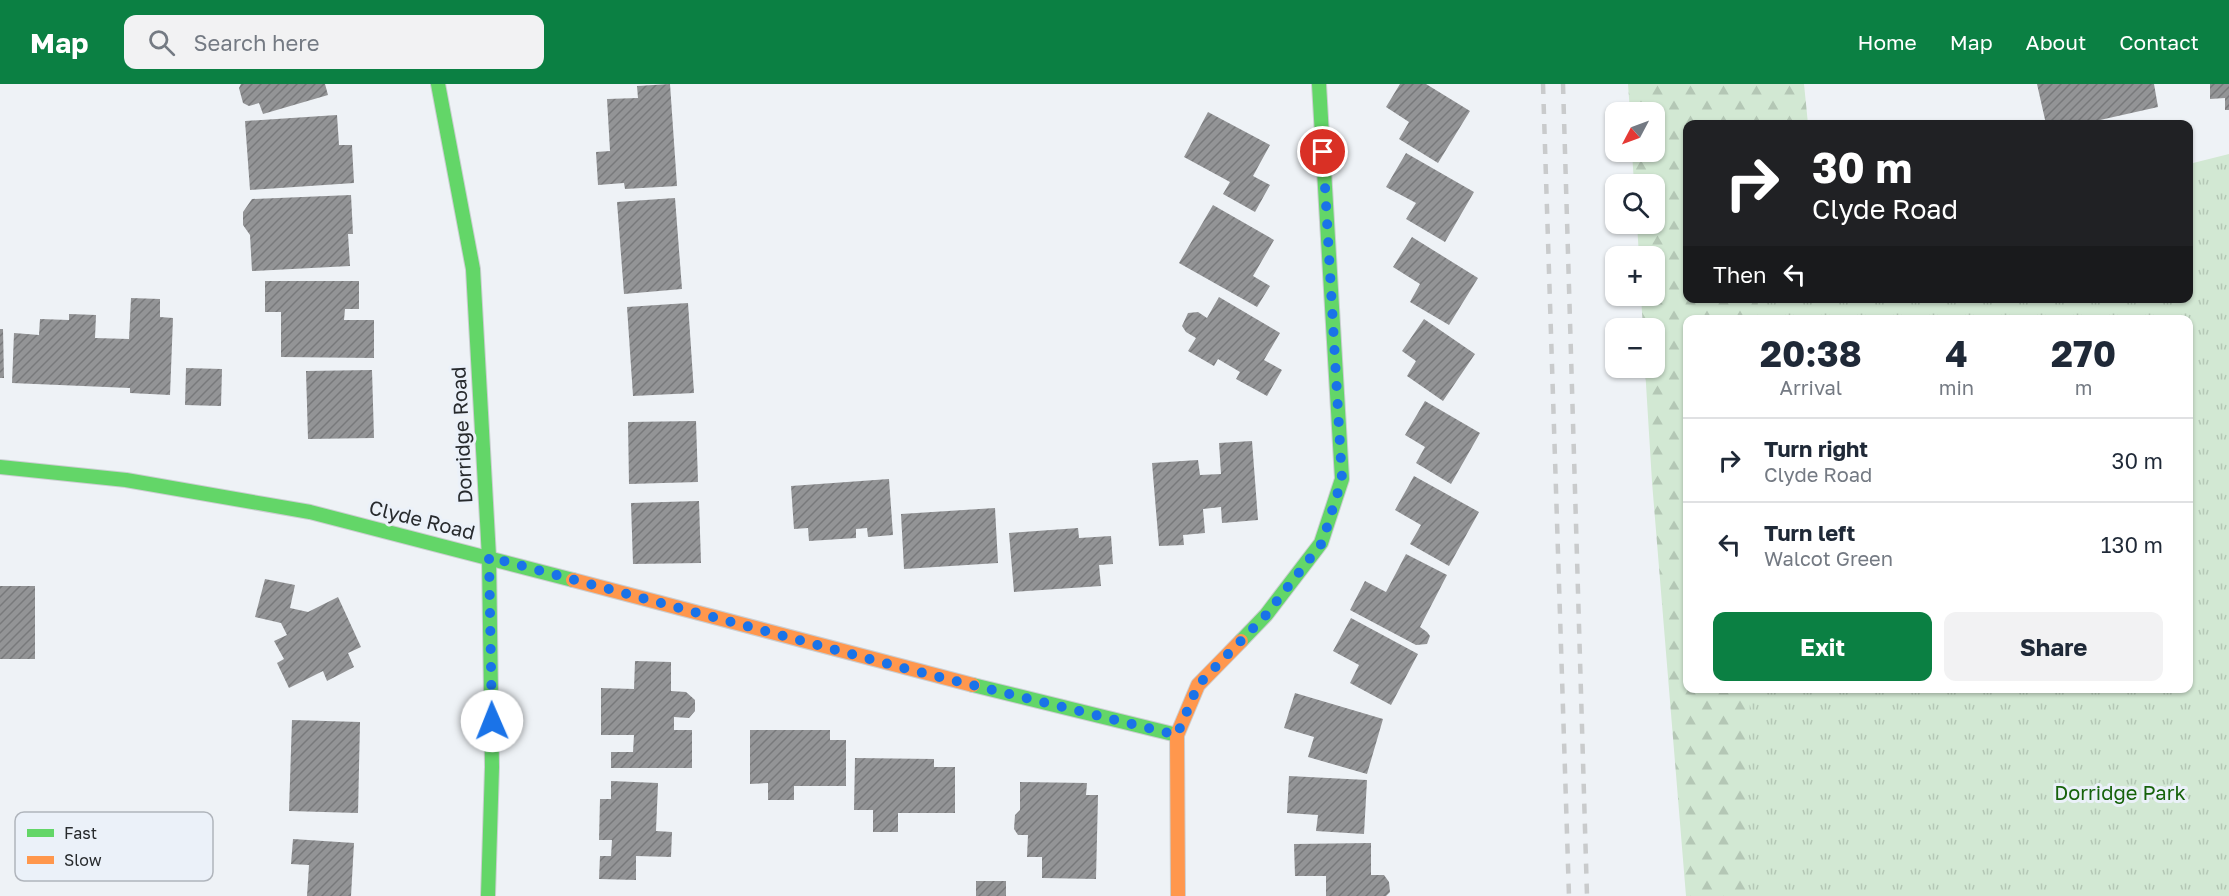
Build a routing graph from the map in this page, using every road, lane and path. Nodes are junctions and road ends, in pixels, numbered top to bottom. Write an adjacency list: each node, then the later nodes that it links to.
1 (438, 84): 4 (street, Dorridge Road)
2 (1319, 84): 5 (street)
3 (0, 467): 4 (street, Clyde Road)
4 (489, 557): 5 (street, Clyde Road); 6 (street, Dorridge Road)
5 (1177, 735): 7 (street)
6 (488, 896)
7 (1178, 896)

